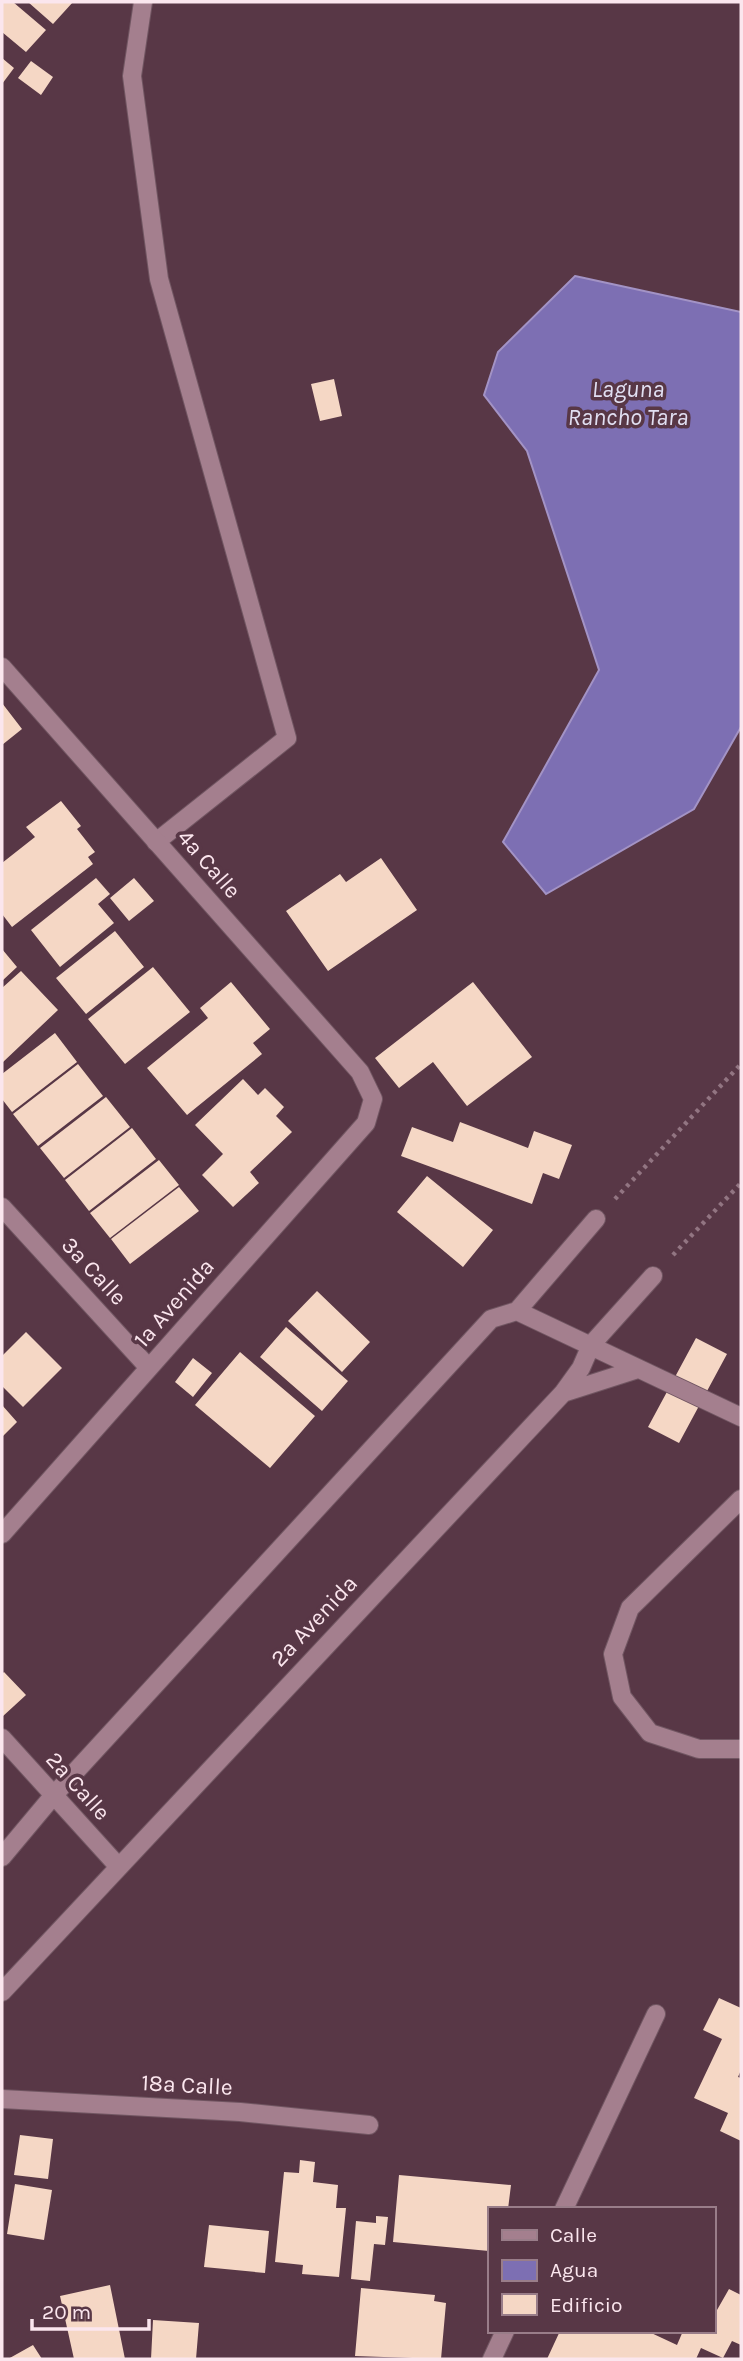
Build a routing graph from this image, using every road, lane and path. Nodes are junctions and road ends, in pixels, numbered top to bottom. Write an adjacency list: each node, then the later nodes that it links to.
1 (143, 2): 3 (street)
2 (2, 667): 3 (street, 4a Calle)
3 (156, 842): 5 (street, 4a Calle)
4 (741, 1064): 8 (path)
5 (373, 1099): 12 (street, 1a Avenida)
6 (741, 1183): 9 (path)
7 (2, 1207): 12 (street, 3a Calle)
8 (596, 1219): 10 (street)
9 (653, 1276): 11 (street, 2a Avenida)
10 (516, 1311): 11 (street); 20 (street)
11 (591, 1345): 13 (street); 14 (street, 2a Avenida)
12 (149, 1368): 17 (street, 1a Avenida)
13 (638, 1369): 14 (street); 15 (street)
14 (563, 1393): 22 (street, 2a Avenida)
15 (741, 1417)
16 (741, 1499): 19 (street)
17 (2, 1534)
18 (2, 1738): 20 (street, 2a Calle)
19 (741, 1749)
20 (53, 1796): 21 (street); 22 (street, 2a Calle)
21 (2, 1857)
22 (118, 1866): 23 (street, 2a Avenida)
23 (2, 1992)
24 (656, 2014): 27 (street)
25 (2, 2099): 26 (street, 18a Calle)
26 (369, 2125)
27 (565, 2207)
28 (504, 2333): 29 (street)
29 (492, 2359)

